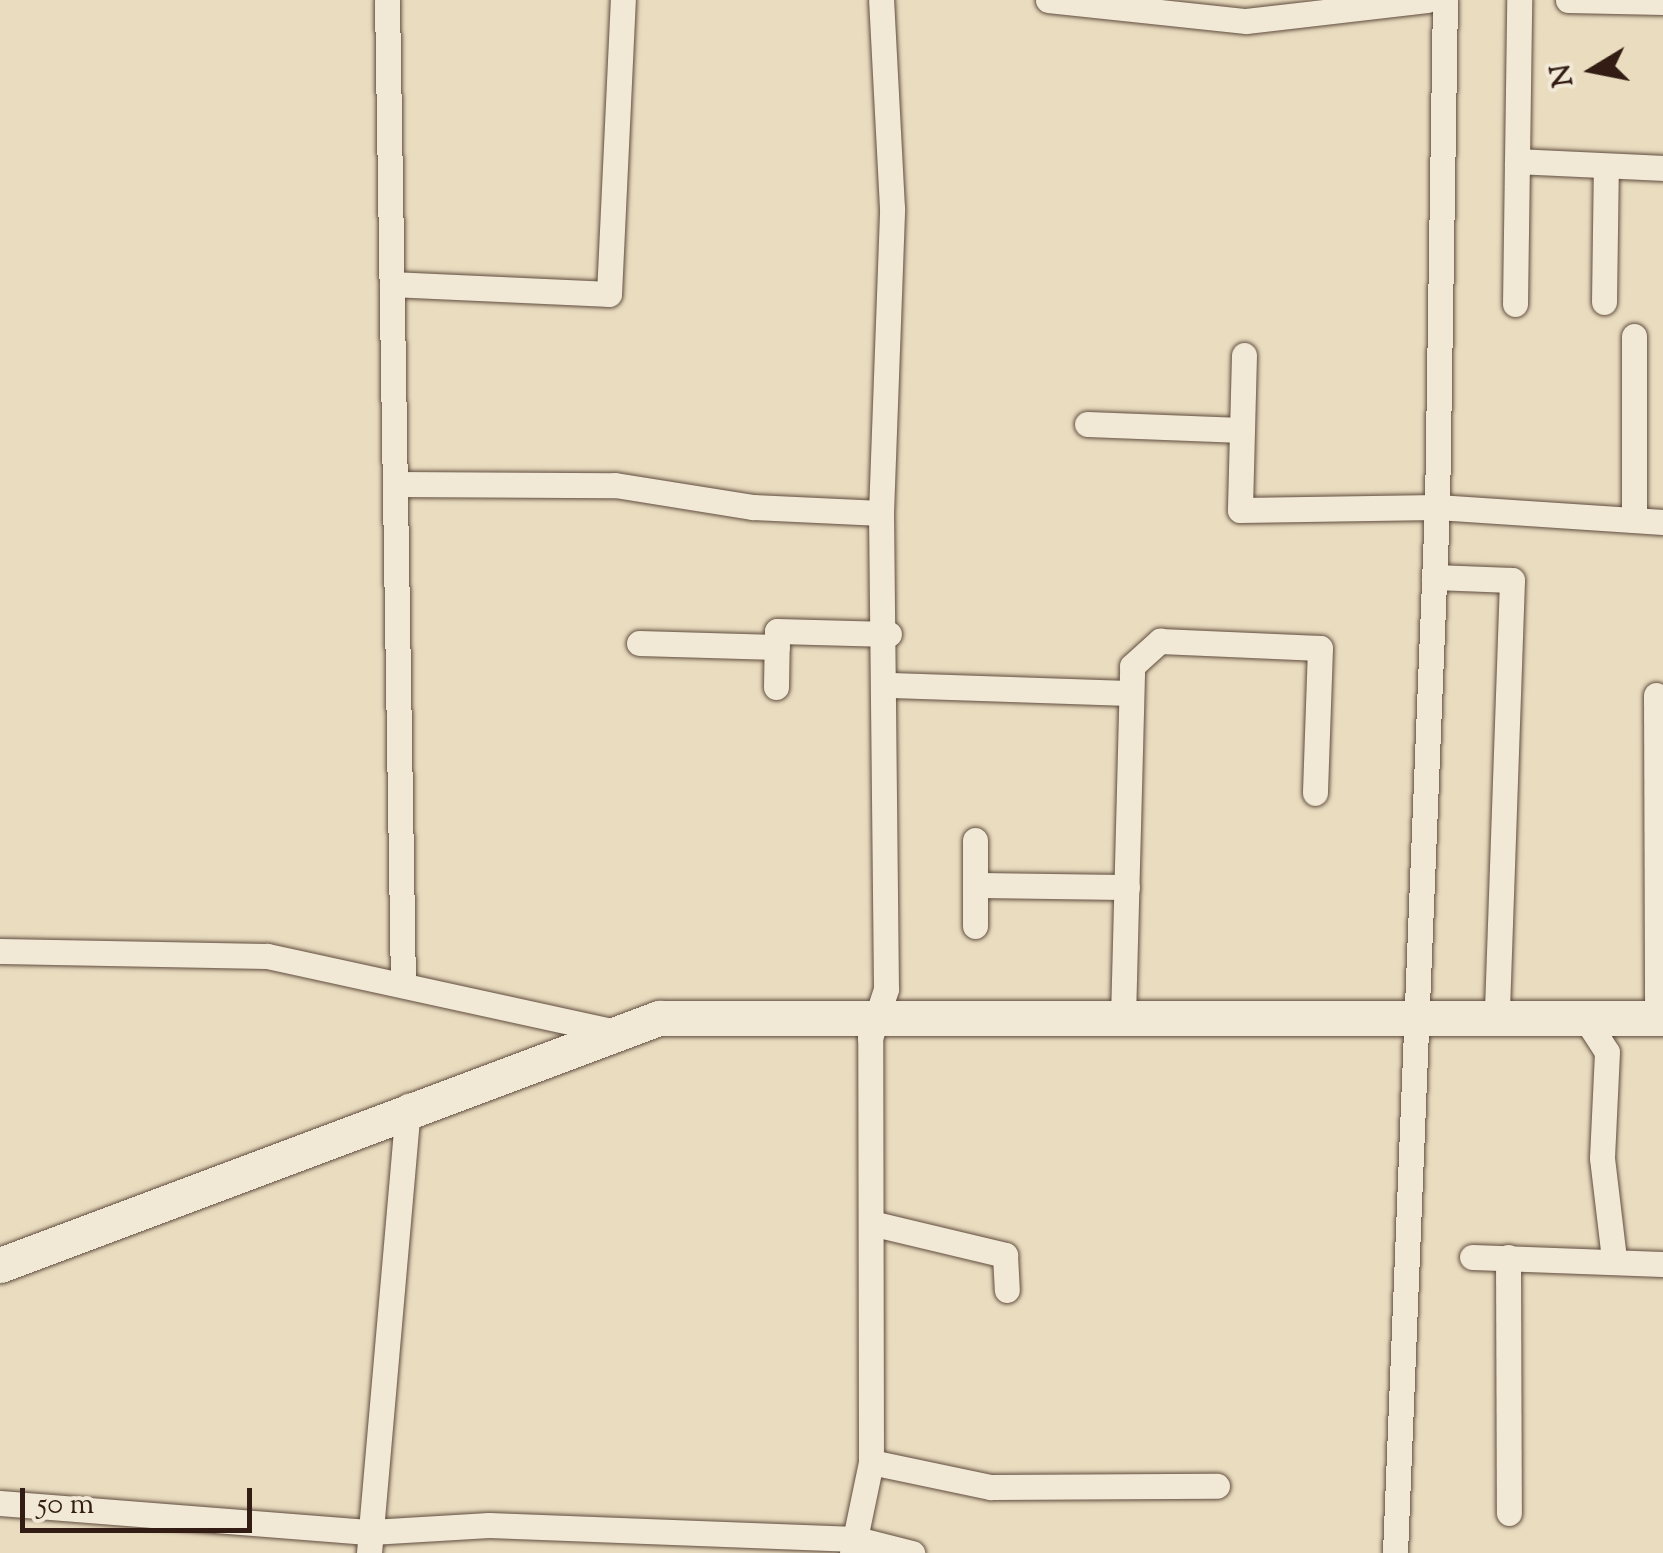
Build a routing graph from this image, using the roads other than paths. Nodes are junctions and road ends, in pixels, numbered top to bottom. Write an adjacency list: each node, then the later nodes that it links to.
1 (388, 0): 14 (street)
2 (624, 0): 14 (street)
3 (881, 0): 23 (street)
4 (1048, 0): 10 (street)
5 (1428, 0): 10 (street)
6 (1445, 0): 22 (street)
7 (1520, 0): 11 (street)
8 (1568, 0): 9 (street)
9 (1663, 2)
10 (1128, 5)
11 (1517, 162): 12 (street); 16 (street)
12 (1606, 166): 13 (street); 15 (street)
13 (1663, 168)
14 (392, 284): 21 (street)
15 (1604, 302)
16 (1515, 304)
17 (1634, 336): 24 (street)
18 (1244, 356): 20 (street)
19 (1087, 424): 20 (street)
20 (1242, 430): 22 (street)
21 (395, 484): 23 (street); 41 (street)
22 (1437, 507): 24 (street); 26 (street)
23 (882, 513): 27 (street)
24 (1634, 520): 25 (street)
25 (1663, 522)
26 (1434, 577): 44 (street); 45 (street)
27 (889, 634): 29 (street); 30 (street)
28 (639, 643): 29 (street)
29 (777, 646): 31 (street)
30 (889, 685): 32 (street); 42 (street)
31 (776, 686)
32 (1131, 693): 35 (street); 38 (street)
33 (1656, 694): 34 (street)
34 (1660, 769): 47 (street)
35 (1316, 793)
36 (975, 840): 37 (street)
37 (975, 885): 38 (street); 39 (street)
38 (1127, 887): 43 (street)
39 (975, 926)
40 (0, 951): 41 (street)
41 (403, 982): 48 (street)
42 (876, 1015): 43 (street); 48 (street); 50 (street)
43 (1123, 1018): 44 (street)
44 (1415, 1018): 45 (street); 64 (street)
45 (1497, 1018): 46 (street)
46 (1585, 1018): 47 (street); 53 (street)
47 (1660, 1018)
48 (606, 1030): 49 (street)
49 (408, 1106): 55 (street); 61 (street)
50 (871, 1223): 56 (street); 57 (street)
51 (1472, 1257): 52 (street)
52 (1508, 1257): 53 (street); 60 (street)
53 (1614, 1258): 54 (street)
54 (1663, 1264)
55 (0, 1265)
56 (1007, 1290)
57 (870, 1462): 58 (street); 62 (street)
58 (1217, 1486)
59 (0, 1503): 61 (street)
60 (1509, 1513)
61 (370, 1543): 62 (street)
62 (854, 1546): 63 (street)
63 (912, 1553)
64 (1395, 1553)

